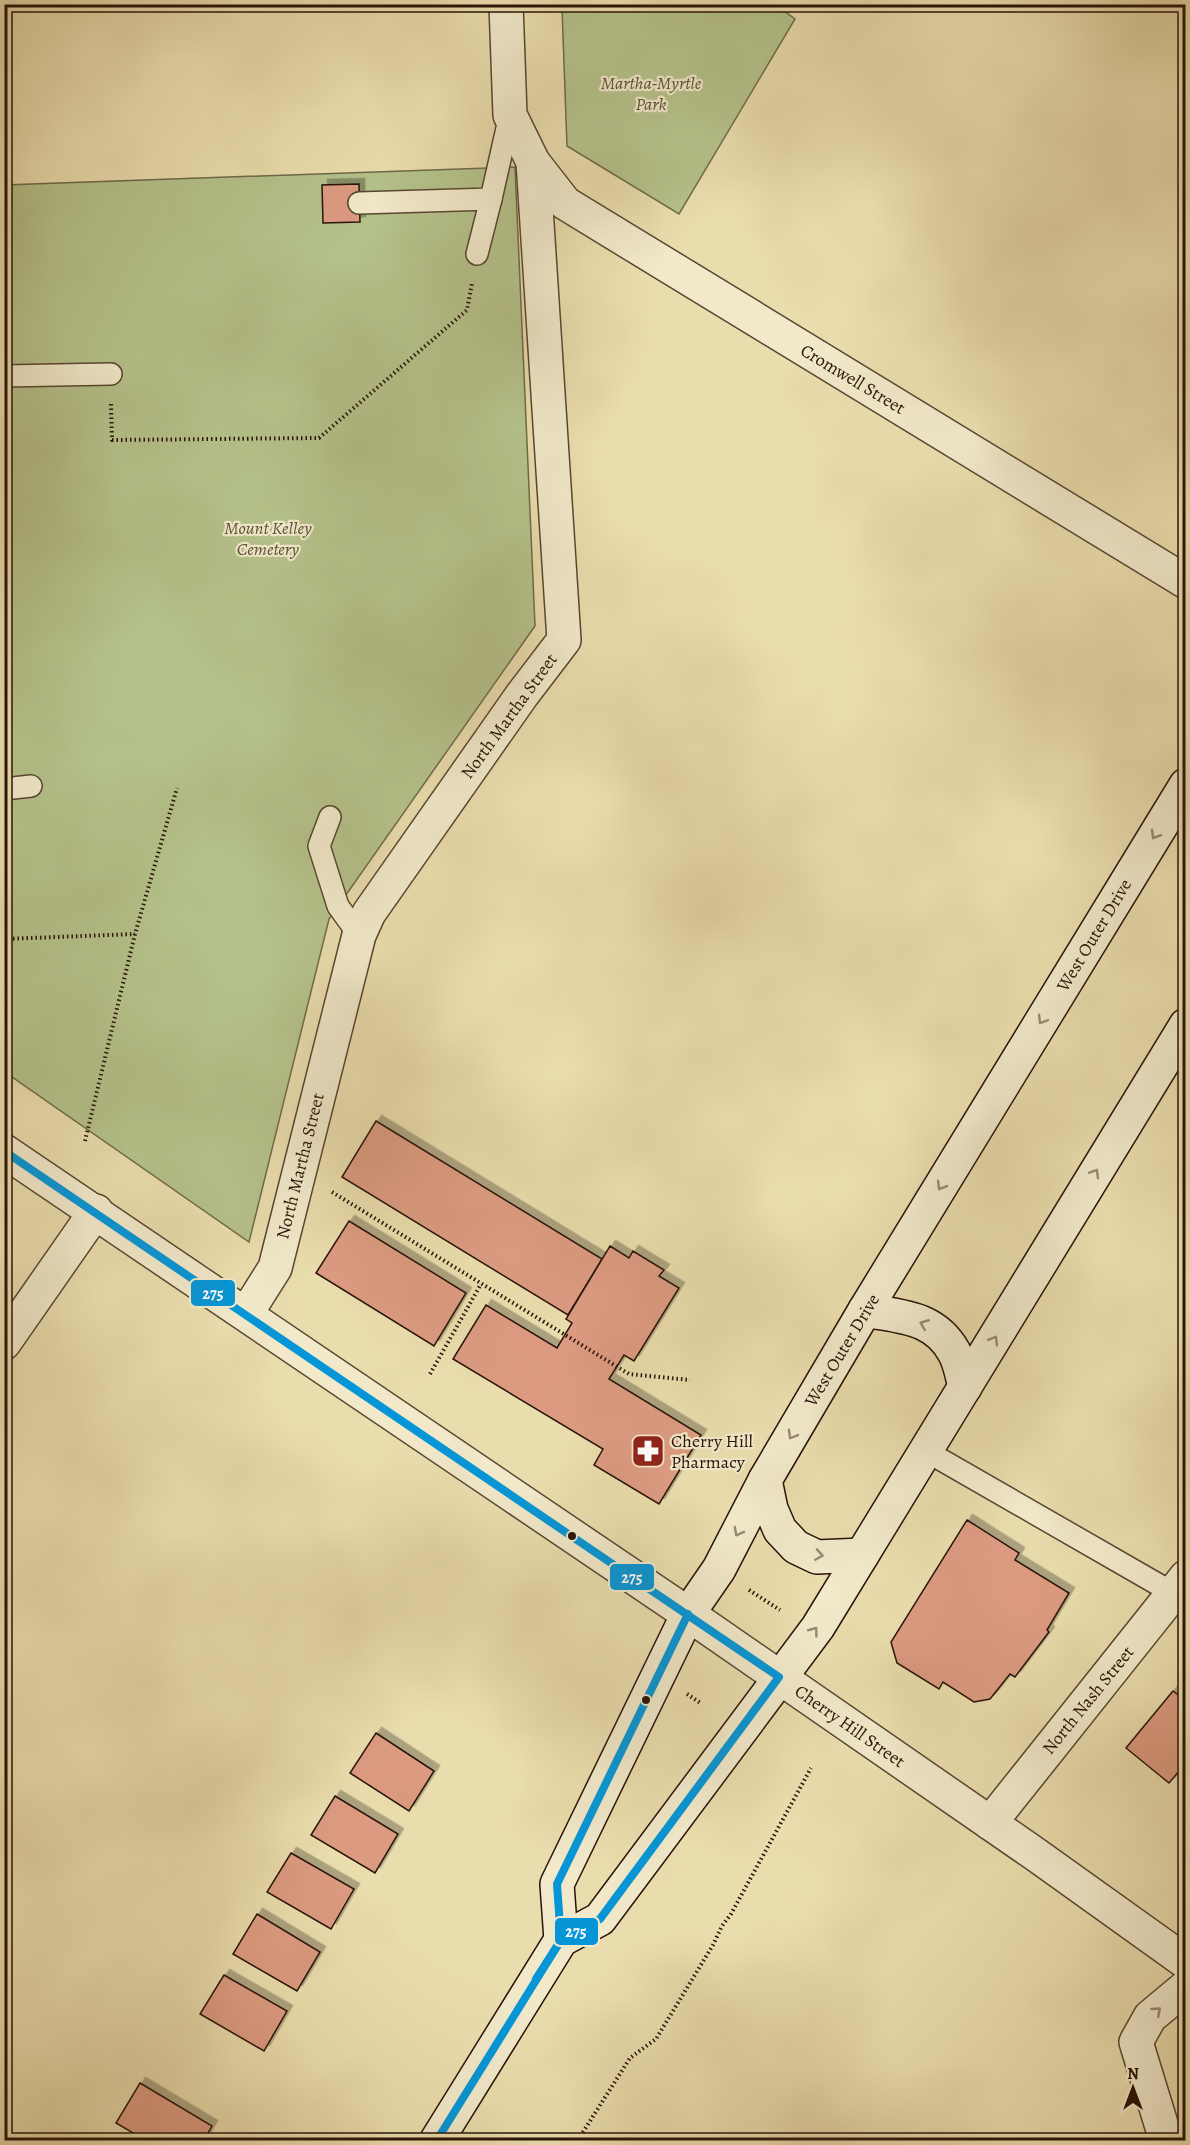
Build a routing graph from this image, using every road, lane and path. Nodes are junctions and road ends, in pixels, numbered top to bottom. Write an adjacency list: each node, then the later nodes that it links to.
1 (507, 4): 2 (street, North Martha Street)
2 (510, 115): 3 (street, North Martha Street); 4 (lane)
3 (533, 162): 9 (street, Cromwell Street); 16 (street, North Martha Street)
4 (491, 199): 5 (lane); 6 (lane)
5 (359, 203)
6 (477, 254): 7 (path)
7 (111, 374): 8 (lane)
8 (4, 376)
9 (1185, 582)
10 (1185, 785): 24 (street, West Outer Drive, one-way to 24)
11 (31, 786): 13 (lane)
12 (177, 788): 15 (path)
13 (4, 789)
14 (330, 818): 16 (lane)
15 (135, 934): 17 (path); 19 (path)
16 (359, 935): 25 (street, North Martha Street)
17 (4, 939)
18 (1185, 1025): 29 (street, one-way to 18)
19 (85, 1141)
20 (4, 1151): 22 (street, Cherry Hill Street)
21 (331, 1191): 23 (path)
22 (96, 1211): 25 (street, Cherry Hill Street); 26 (street)
23 (481, 1284): 27 (path); 28 (path)
24 (865, 1310): 29 (street, one-way to 24); 31 (street, West Outer Drive, one-way to 31)
25 (246, 1314): 36 (street, Cherry Hill Street)
26 (4, 1342)
27 (430, 1374)
28 (690, 1380)
29 (965, 1387): 30 (street)
30 (926, 1451): 32 (street); 33 (lane)
31 (765, 1480): 32 (street, one-way to 32); 36 (street, West Outer Drive, one-way to 36)
32 (862, 1555): 37 (street, one-way to 32)
33 (1179, 1585): 41 (street, North Nash Street)
34 (749, 1590): 35 (path)
35 (780, 1610)
36 (688, 1614): 37 (street, Cherry Hill Street); 42 (street, West Outer Drive)
37 (779, 1677): 41 (street, Cherry Hill Street); 42 (street)
38 (687, 1694): 39 (path)
39 (702, 1704)
40 (811, 1768): 46 (path)
41 (990, 1823): 43 (street, Cherry Hill Street)
42 (561, 1940): 45 (street)
43 (1185, 1962)
44 (1185, 1987): 47 (street, one-way to 44)
45 (437, 2140)
46 (578, 2140)
47 (1166, 2140)

